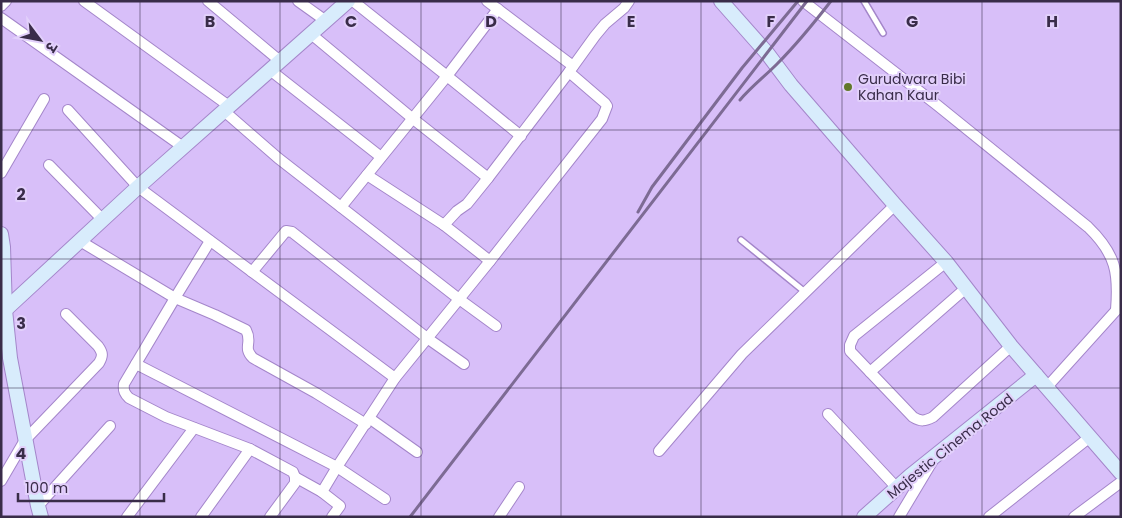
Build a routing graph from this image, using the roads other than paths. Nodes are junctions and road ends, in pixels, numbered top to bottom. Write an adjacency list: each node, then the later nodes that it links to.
1 (6, 1): 13 (street)
2 (84, 1): 23 (street)
3 (208, 1): 19 (street)
4 (298, 1): 16 (street)
5 (348, 1): 16 (street)
6 (353, 1): 21 (street)
7 (487, 1): 14 (street)
8 (629, 1): 20 (street)
9 (721, 1): 34 (street)
10 (731, 1): 62 (street)
11 (802, 1): 44 (street)
12 (864, 1): 17 (lane)
13 (1, 6)
14 (498, 9): 20 (street); 21 (street)
15 (1, 18): 27 (street)
16 (326, 21): 18 (street)
17 (883, 33)
18 (311, 34): 19 (street); 25 (street)
19 (275, 65): 23 (street); 28 (street)
20 (571, 69): 26 (street); 42 (street)
21 (447, 76): 25 (street); 26 (street)
22 (44, 99): 30 (street)
23 (226, 109): 27 (street); 35 (street)
24 (68, 110): 33 (street)
25 (412, 118): 28 (street); 32 (street)
26 (521, 136): 32 (street)
27 (183, 148): 33 (street)
28 (381, 157): 31 (street)
29 (49, 165): 36 (street)
30 (1, 173)
31 (367, 175): 35 (street); 37 (street)
32 (488, 178): 37 (street)
33 (138, 187): 36 (street); 41 (street)
34 (895, 205): 43 (street); 47 (street)
35 (341, 207): 49 (street)
36 (103, 220): 40 (street)
37 (444, 225): 42 (street)
38 (1, 234): 51 (street)
39 (741, 240): 47 (lane)
40 (80, 241): 48 (street); 51 (street)
41 (210, 241): 45 (street); 48 (street)
42 (490, 261): 49 (street)
43 (946, 262): 46 (street); 59 (street)
44 (1117, 266): 50 (street)
45 (252, 272): 54 (street); 61 (street)
46 (966, 288): 55 (street); 59 (street)
47 (806, 292): 70 (street)
48 (175, 298): 57 (street); 64 (street)
49 (459, 298): 53 (street); 54 (street)
50 (1118, 307): 62 (street)
51 (5, 310): 56 (street)
52 (66, 314): 68 (street)
53 (496, 326)
54 (427, 338): 58 (street); 61 (street)
55 (1011, 346): 59 (street); 60 (street)
56 (6, 364): 68 (street)
57 (136, 364): 66 (street); 74 (street)
58 (464, 364)
59 (870, 372)
60 (1036, 375): 62 (street); 72 (street, Majestic Cinema Road)
61 (395, 378): 64 (street)
62 (1050, 383): 67 (street); 73 (street)
63 (828, 414): 80 (street)
64 (367, 421): 71 (street); 74 (street)
65 (110, 426): 83 (street)
66 (194, 428): 69 (street); 84 (street)
67 (1090, 437): 75 (street); 91 (street)
68 (25, 440): 77 (street); 83 (street)
69 (250, 449): 76 (street); 85 (street)
70 (659, 450)
71 (417, 452)
72 (935, 456): 80 (street, Majestic Cinema Road); 90 (street)
73 (1121, 460)
74 (337, 467): 81 (street); 82 (street)
75 (1121, 473)
76 (295, 477): 81 (street); 86 (street)
77 (1, 481)
78 (1121, 482): 92 (street)
79 (519, 487): 88 (street)
80 (897, 488): 89 (street, Majestic Cinema Road)
81 (322, 492): 87 (street)
82 (385, 499)
83 (40, 511)
84 (133, 515)
85 (201, 517)
86 (270, 517)
87 (332, 517)
88 (500, 517)
89 (864, 517)
90 (900, 517)
91 (989, 517)
92 (1074, 517)

